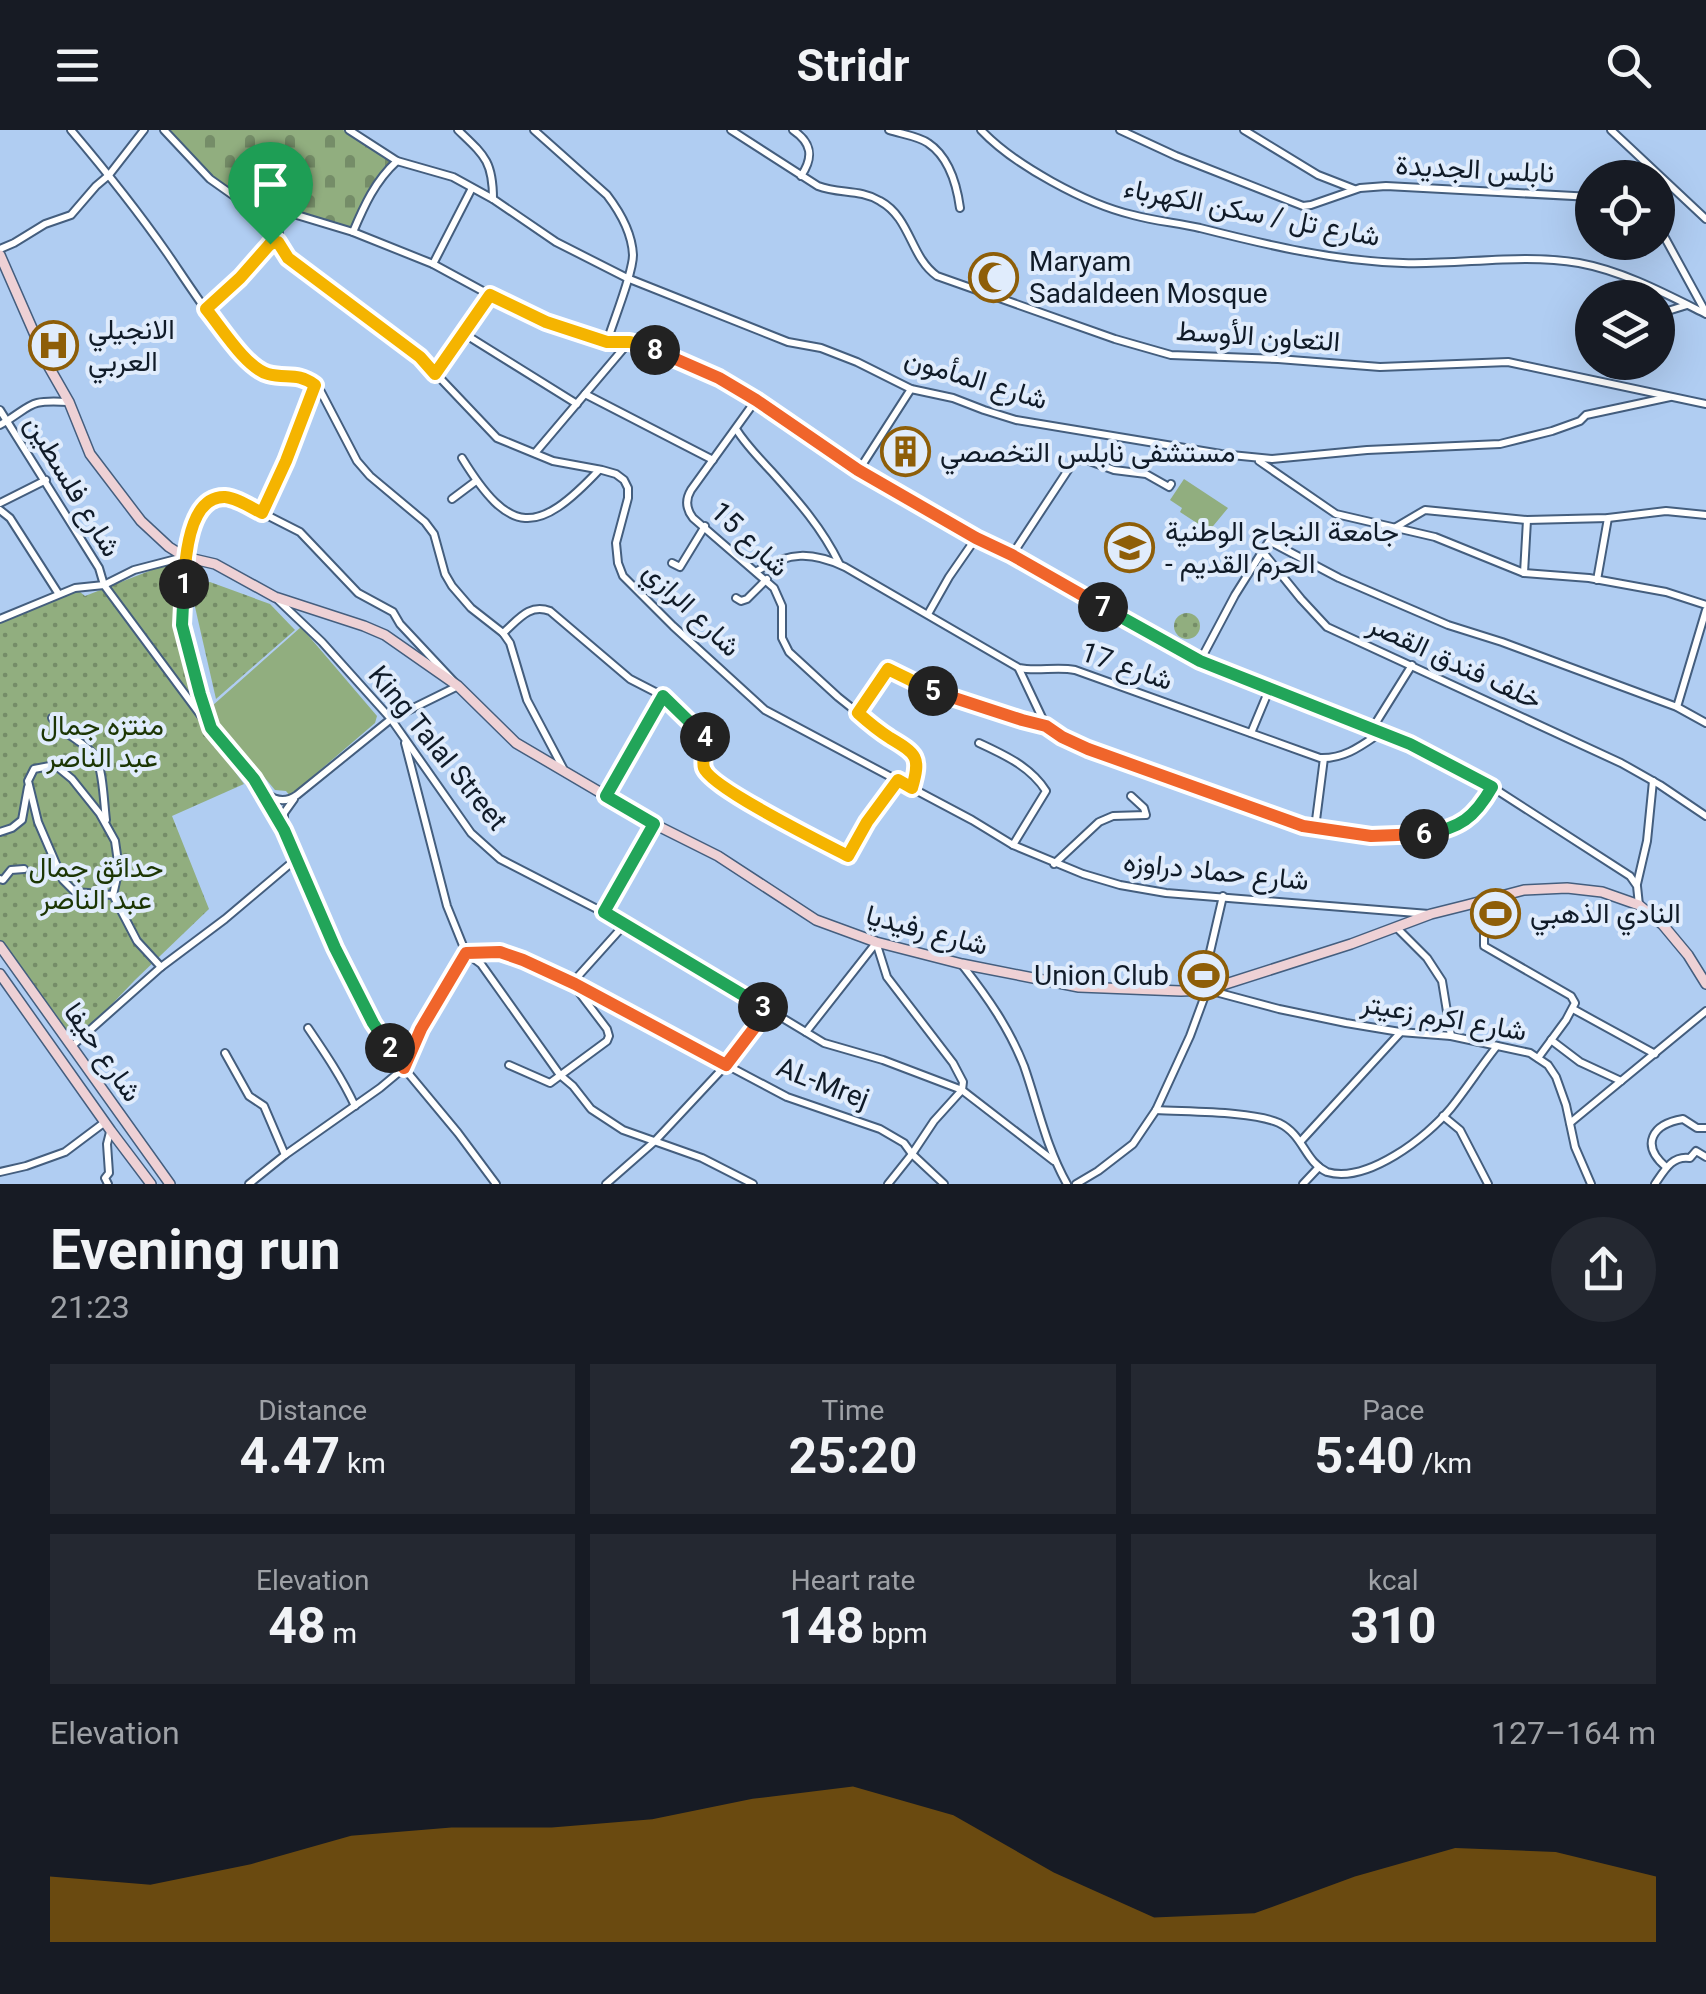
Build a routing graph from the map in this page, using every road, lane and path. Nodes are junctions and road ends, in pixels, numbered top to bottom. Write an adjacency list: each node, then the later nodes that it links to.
1 (71, 130): 15 (street)
2 (144, 130): 15 (street)
3 (164, 130): 22 (street)
4 (349, 130): 14 (street, شارع المأمون)
5 (458, 130): 20 (street)
6 (534, 130): 29 (street)
7 (731, 130): 16 (street, التعاون الأوسط)
8 (793, 130): 16 (street)
9 (889, 130): 21 (street)
10 (981, 130): 31 (street, شارع تل / سكن الكهرباء)
11 (1120, 130): 18 (street, نابلس الجديدة)
12 (1244, 130): 18 (street, نابلس الجديدة)
13 (1611, 130): 23 (street)
14 (397, 161): 17 (street, شارع المأمون); 24 (street)
15 (109, 175): 26 (street); 32 (street)
16 (801, 176): 42 (street, التعاون الأوسط)
17 (472, 188): 20 (street, شارع المأمون); 28 (street)
18 (1355, 190): 19 (street, نابلس الجديدة)
19 (1575, 196)
20 (493, 199): 29 (street, شارع المأمون)
21 (960, 208)
22 (283, 212): 24 (street); 25 (street)
23 (1706, 219)
24 (353, 232): 28 (street)
25 (278, 242): 32 (street); 38 (street)
26 (0, 252): 44 (main road, شارع رفيديا)
27 (1675, 256): 34 (street)
28 (433, 264): 30 (street)
29 (627, 278): 36 (street); 40 (street, شارع المأمون)
30 (490, 295): 35 (street); 36 (street)
31 (1688, 305): 33 (street); 34 (street, شارع تل / سكن الكهرباء)
32 (206, 309): 39 (street)
33 (1675, 309)
34 (1706, 313)
35 (464, 333): 38 (street); 45 (street)
36 (607, 342): 37 (street)
37 (630, 342): 41 (street); 43 (street)
38 (435, 374): 50 (street)
39 (315, 385): 61 (street); 84 (street)
40 (911, 389): 51 (street, شارع المأمون); 55 (street)
41 (585, 394): 45 (street); 53 (street)
42 (1670, 397): 46 (street, التعاون الأوسط); 51 (street, شارع المأمون)
43 (756, 400): 49 (street, شارع 15); 55 (street)
44 (69, 402): 48 (street); 70 (main road, شارع رفيديا)
45 (577, 404): 50 (street)
46 (1706, 404)
47 (0, 410): 48 (street, شارع فلسطين)
48 (4, 423): 56 (street, شارع فلسطين)
49 (736, 429): 53 (street, شارع 15); 72 (street)
50 (535, 453): 54 (street)
51 (1244, 456): 66 (street)
52 (462, 458): 57 (street)
53 (713, 460): 65 (street, شارع 15)
54 (598, 470): 57 (street); 106 (street, شارع الرازي)
55 (858, 470): 67 (street)
56 (46, 480): 60 (street); 77 (street, شارع فلسطين)
57 (476, 480): 59 (street)
58 (1171, 484): 69 (street)
59 (452, 500)
60 (0, 507): 78 (street)
61 (262, 513): 70 (street); 88 (street)
62 (1706, 515): 63 (street)
63 (1608, 518): 64 (street); 76 (street)
64 (1527, 520): 66 (street); 74 (street)
65 (705, 526): 71 (street); 73 (street, شارع 15)
66 (1394, 528): 74 (street)
67 (976, 538): 69 (street); 82 (street)
68 (1262, 551): 85 (street); 86 (street, خلف فندق القصر); 91 (street)
69 (1012, 555): 85 (street)
70 (185, 557): 77 (street); 79 (main road, شارع رفيديا); 97 (street)
71 (672, 563)
72 (839, 564): 73 (street, شارع 17); 82 (street, شارع 17)
73 (757, 571): 75 (street, شارع 15)
74 (1524, 573): 76 (street)
75 (766, 579): 80 (street); 92 (street, شارع 15)
76 (1597, 580): 81 (street)
77 (104, 585): 78 (street); 97 (street, شارع فلسطين)
78 (58, 593): 83 (street)
79 (275, 597): 88 (main road, شارع رفيديا); 94 (street, King Talal Street)
80 (736, 598)
81 (1706, 607): 91 (street)
82 (928, 614): 87 (street, شارع 17)
83 (0, 619)
84 (503, 633): 90 (street); 104 (street)
85 (1200, 661): 89 (street)
86 (1412, 665): 98 (street); 107 (street, خلف فندق القصر)
87 (1019, 668): 96 (street); 99 (street, شارع 17)
88 (458, 686): 94 (street); 104 (main road, شارع رفيديا)
89 (1269, 690): 98 (street); 99 (street)
90 (663, 696): 106 (street); 111 (street)
91 (1678, 707): 95 (street)
92 (858, 713): 96 (street); 110 (street, شارع 15)
93 (52, 718): 116 (street)
94 (390, 720): 101 (street, King Talal Street); 113 (street)
95 (1706, 724)
96 (1046, 726): 117 (street)
97 (211, 728): 105 (street, شارع فلسطين)
98 (1372, 729): 100 (street)
99 (1251, 733): 103 (street, شارع 17)
100 (1381, 733): 103 (street); 109 (street)
101 (404, 737): 130 (street, King Talal Street); 136 (street)
102 (980, 744): 120 (street)
103 (1324, 758): 117 (street)
104 (566, 774): 111 (main road, شارع رفيديا)
105 (254, 779): 113 (street); 118 (street)
106 (898, 780): 110 (street, شارع حماد دراوزه)
107 (1653, 781): 114 (street, خلف فندق القصر); 125 (street)
108 (28, 782): 116 (street); 119 (street); 126 (street)
109 (1492, 787): 117 (street); 125 (street)
110 (912, 788): 120 (street, شارع حماد دراوزه)
111 (606, 796): 115 (main road, شارع رفيديا)
112 (1131, 796): 122 (street)
113 (294, 797): 118 (street)
114 (1706, 816)
115 (654, 824): 130 (street); 134 (main road, شارع رفيديا)
116 (107, 826): 126 (street)
117 (1315, 828)
118 (284, 830): 121 (street)
119 (0, 832)
120 (1013, 844): 122 (street, شارع حماد دراوزه)
121 (296, 859): 138 (street); 158 (street)
122 (1054, 864): 127 (street, شارع حماد دراوزه)
123 (24, 869): 124 (street)
124 (0, 880)
125 (1637, 886): 129 (street)
126 (114, 895): 138 (street)
127 (1223, 896): 131 (street, شارع حماد دراوزه); 142 (street)
128 (1493, 898): 129 (main road, شارع رفيديا); 131 (main road, شارع رفيديا); 143 (street)
129 (1639, 905): 141 (main road, شارع رفيديا)
130 (604, 912): 132 (street, King Talal Street)
131 (1431, 914): 133 (main road, شارع رفيديا)
132 (625, 924): 140 (street); 144 (street, King Talal Street)
133 (1396, 928): 142 (main road, شارع رفيديا); 149 (street)
134 (876, 942): 137 (main road, شارع رفيديا); 147 (street); 161 (street)
135 (0, 946): 152 (main road, شارع حيفا)
136 (466, 953): 140 (street, AL-Mrej); 158 (street); 159 (street)
137 (962, 964): 142 (main road, شارع رفيديا); 173 (street)
138 (160, 966): 152 (street)
139 (0, 974): 166 (main road, شارع حيفا)
140 (572, 983): 157 (street, AL-Mrej); 159 (street)
141 (1706, 984)
142 (1207, 990): 148 (street, شارع اكرم زعيتر); 163 (street)
143 (1573, 1009): 150 (street); 154 (street)
144 (768, 1010): 147 (street, King Talal Street); 157 (street)
145 (1706, 1011): 154 (street)
146 (308, 1028): 162 (street)
147 (805, 1032): 161 (street, King Talal Street)
148 (1400, 1032): 149 (street, شارع اكرم زعيتر); 168 (street)
149 (1451, 1036): 151 (street, شارع اكرم زعيتر)
150 (1551, 1040): 155 (street); 160 (street)
151 (1497, 1045): 155 (street, شارع اكرم زعيتر); 164 (street)
152 (72, 1046): 181 (main road, شارع حيفا)
153 (225, 1052): 171 (street)
154 (1655, 1054): 160 (street)
155 (1538, 1058): 165 (street, شارع اكرم زعيتر)
156 (509, 1065): 159 (street)
157 (726, 1065): 169 (street); 170 (street, AL-Mrej)
158 (404, 1068): 162 (street); 178 (street)
159 (560, 1076): 169 (street)
160 (1621, 1082): 165 (street)
161 (962, 1090): 170 (street); 173 (street, King Talal Street)
162 (355, 1106): 171 (street)
163 (1156, 1110): 168 (street); 188 (street)
164 (1443, 1116): 174 (street); 190 (street)
165 (1570, 1123): 191 (street, شارع اكرم زعيتر)
166 (108, 1126): 176 (street); 179 (street); 180 (main road, شارع حيفا)
167 (1706, 1128): 175 (street)
168 (1300, 1140): 174 (street)
169 (654, 1141): 177 (street); 183 (street)
170 (912, 1154): 185 (street); 186 (street, AL-Mrej)
171 (285, 1155): 182 (street)
172 (1706, 1156): 175 (street)
173 (1054, 1161): 187 (street)
174 (1319, 1167): 189 (street)
175 (1666, 1167): 192 (street)
176 (0, 1172)
177 (734, 1180): 184 (street)
178 (494, 1183)
179 (108, 1184)
180 (152, 1184)
181 (170, 1184)
182 (249, 1184)
183 (606, 1184)
184 (753, 1184)
185 (888, 1184)
186 (944, 1184)
187 (1066, 1184)
188 (1076, 1184)
189 (1303, 1184)
190 (1488, 1184)
191 (1590, 1184)
192 (1655, 1184)

